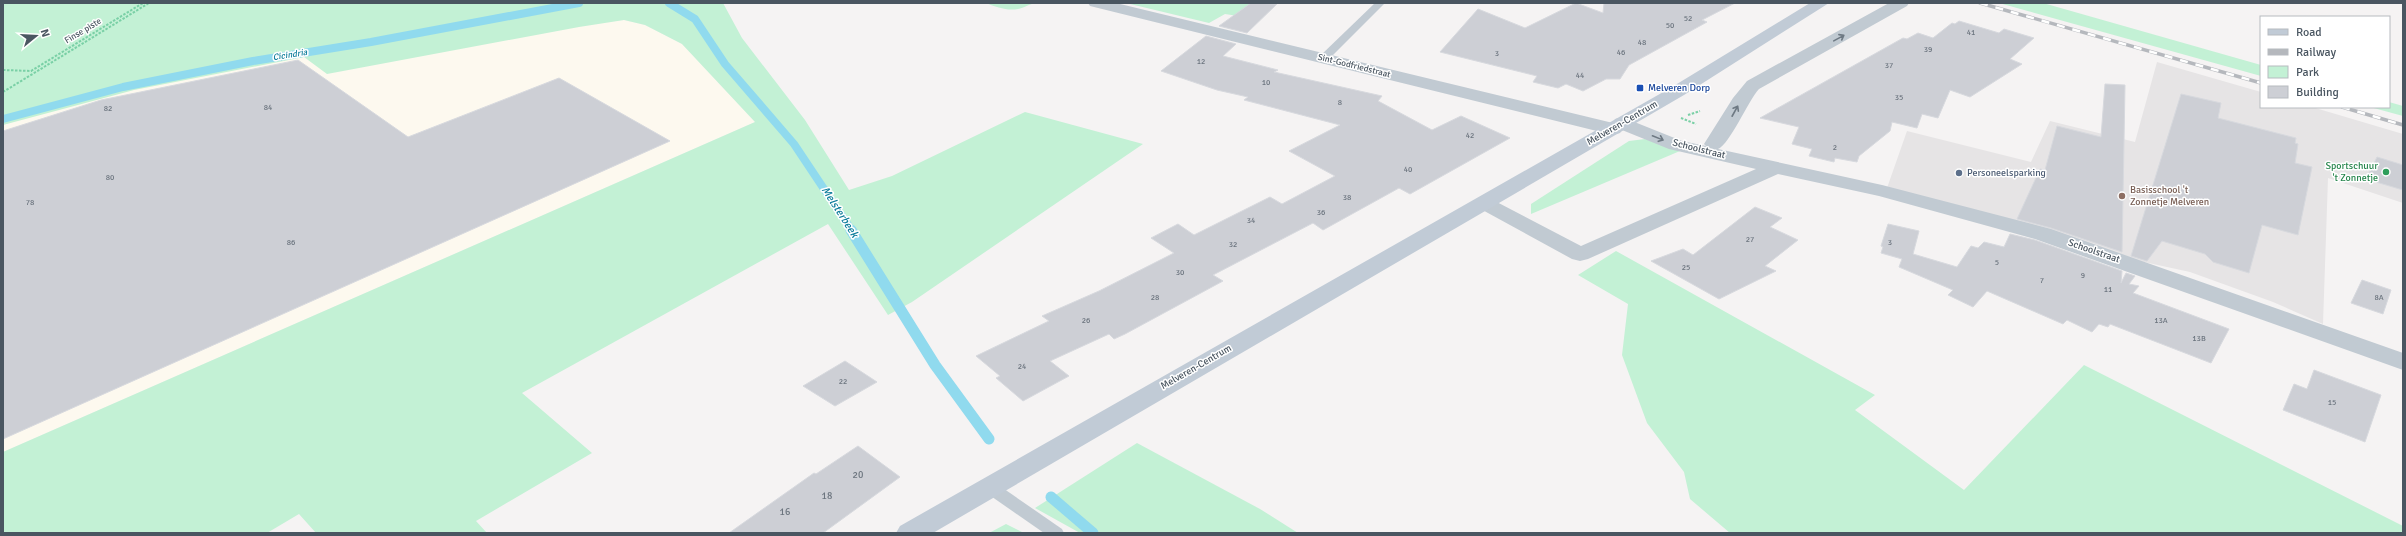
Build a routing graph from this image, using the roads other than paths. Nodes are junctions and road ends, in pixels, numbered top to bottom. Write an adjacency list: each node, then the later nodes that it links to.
1 (1096, 3): 5 (street, Sint-Godfriedstraat)
2 (1380, 3): 5 (lane)
3 (1821, 3): 6 (main road, Melveren-Centrum)
4 (1900, 3): 7 (street, one-way to 4)
5 (1324, 58): 6 (street, Sint-Godfriedstraat)
6 (1631, 118): 7 (street, Schoolstraat); 8 (street, Schoolstraat, one-way to 8); 9 (main road, Melveren-Centrum)
7 (1718, 139): 8 (street, Schoolstraat)
8 (1778, 167): 9 (street); 10 (street, Schoolstraat)
9 (1484, 203): 11 (main road, Melveren-Centrum)
10 (2403, 362)
11 (991, 488): 12 (main road, Melveren-Centrum); 13 (lane)
12 (910, 533)
13 (1056, 533)

